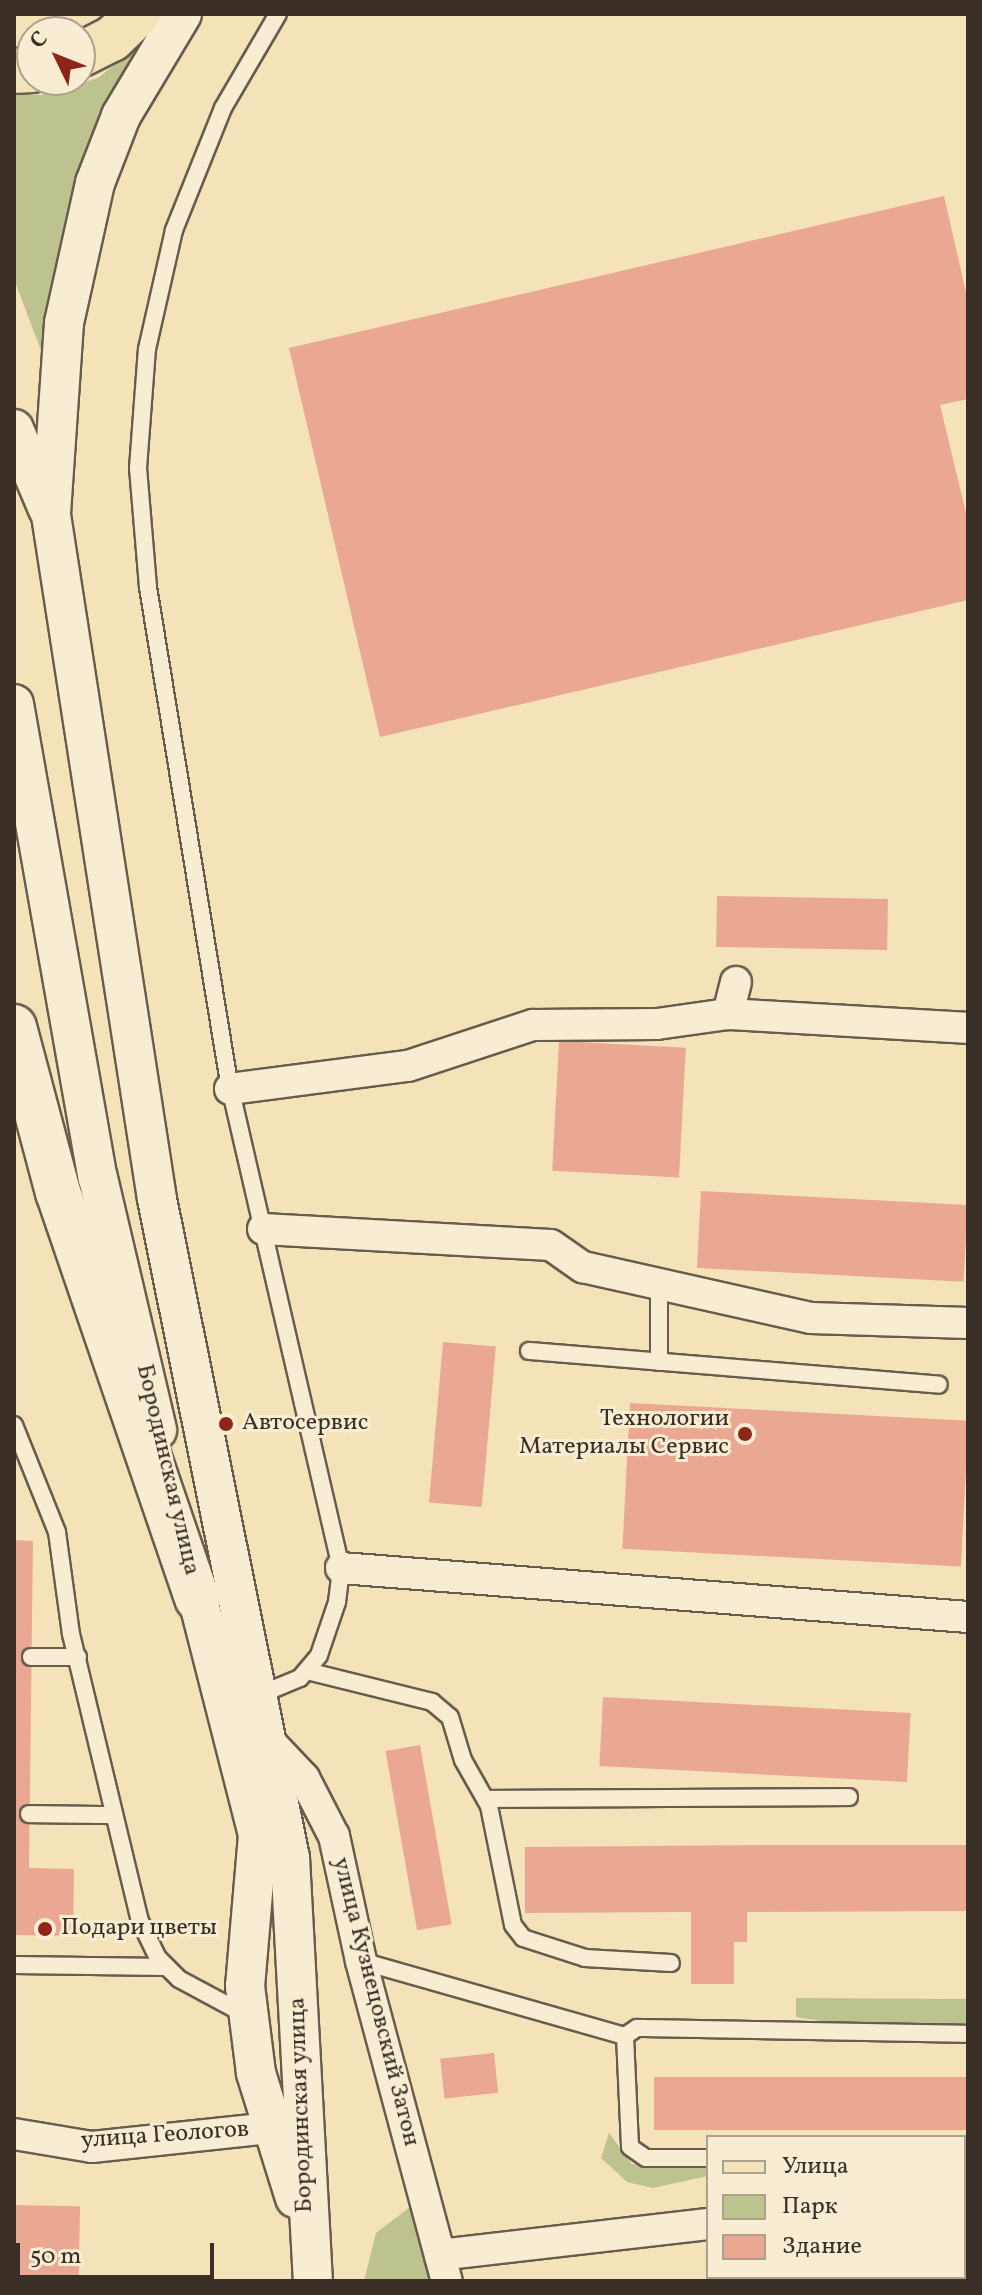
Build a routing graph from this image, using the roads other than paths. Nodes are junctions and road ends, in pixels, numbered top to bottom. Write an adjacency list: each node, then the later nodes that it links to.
1 (138, 14): 4 (main road)
2 (182, 14): 6 (street)
3 (278, 14): 12 (lane)
4 (96, 47)
5 (14, 429): 6 (street)
6 (51, 515): 26 (street, Бородинская улица)
7 (14, 704): 21 (street, Бородинская улица)
8 (736, 982): 9 (street)
9 (728, 1014): 11 (street); 12 (street)
10 (14, 1027): 21 (main road)
11 (968, 1028)
12 (230, 1089): 13 (lane)
13 (263, 1229): 14 (street); 20 (lane)
14 (659, 1284): 15 (street); 17 (lane)
15 (968, 1323)
16 (529, 1351): 17 (lane)
17 (659, 1362): 18 (lane)
18 (939, 1385)
19 (14, 1425): 24 (lane)
20 (341, 1568): 22 (street); 25 (lane)
21 (197, 1599): 36 (street, Бородинская улица)
22 (968, 1617)
23 (31, 1657): 24 (lane)
24 (78, 1657): 31 (lane)
25 (307, 1671): 26 (lane); 29 (lane)
26 (259, 1695): 27 (street, Бородинская улица)
27 (269, 1741): 32 (street, улица Кузнецовский Затон); 43 (street, Бородинская улица)
28 (849, 1797): 29 (lane)
29 (487, 1799): 33 (lane)
30 (29, 1814): 31 (lane)
31 (114, 1815): 35 (lane)
32 (361, 1961): 38 (lane); 44 (street, улица Кузнецовский Затон)
33 (671, 1963)
34 (14, 1965): 35 (lane)
35 (166, 1967): 36 (lane)
36 (249, 2017): 39 (street, Бородинская улица)
37 (968, 2034): 38 (lane)
38 (625, 2036): 41 (lane)
39 (269, 2128): 40 (street, улица Геологов); 43 (street, Бородинская улица)
40 (14, 2134)
41 (706, 2158)
42 (706, 2224): 44 (street)
43 (307, 2231): 45 (street, Бородинская улица)
44 (444, 2268)
45 (313, 2281)

